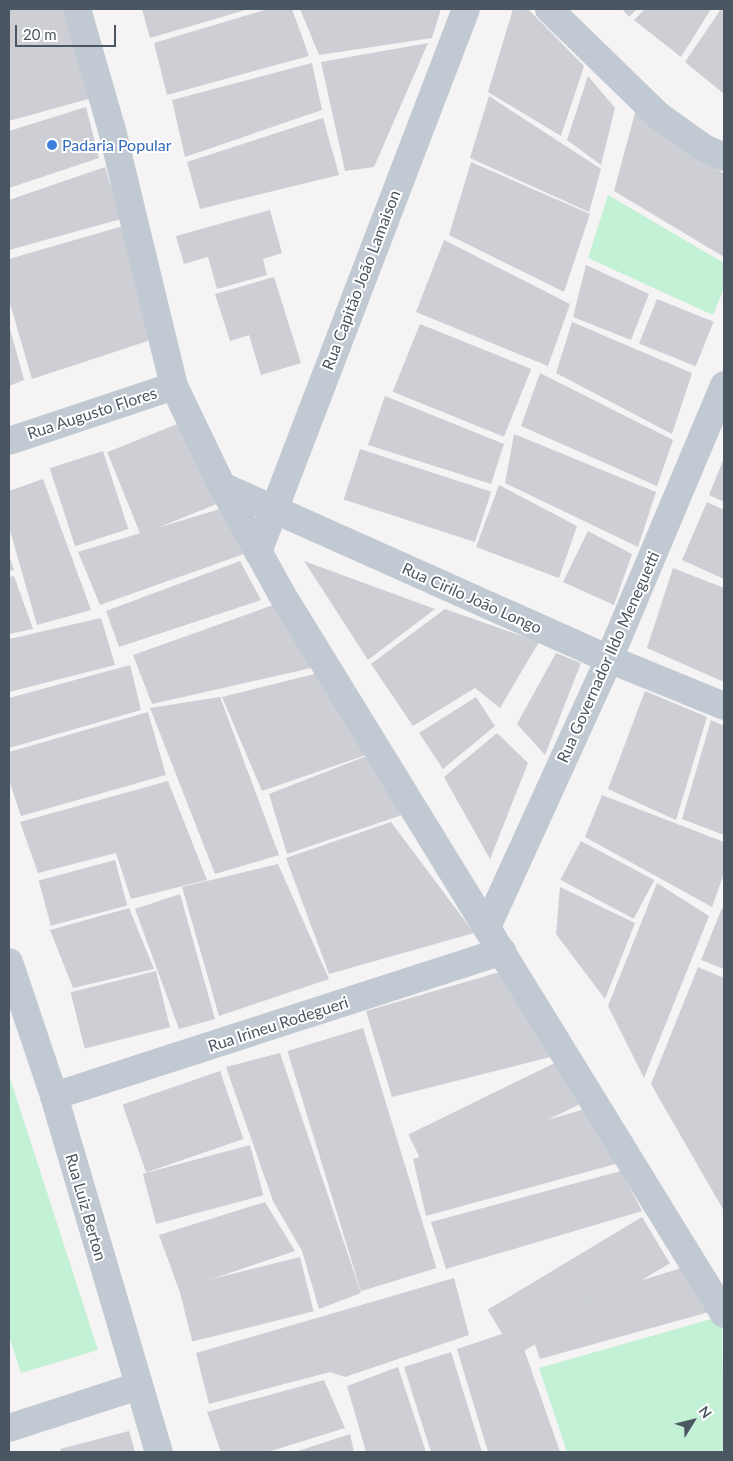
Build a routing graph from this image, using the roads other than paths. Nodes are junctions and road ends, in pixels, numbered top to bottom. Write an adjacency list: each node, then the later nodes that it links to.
1 (77, 9): 6 (street)
2 (466, 9): 9 (street, Rua Capitão João Lamaison)
3 (549, 9): 4 (street)
4 (724, 157)
5 (724, 385): 11 (street, Rua Governador Ildo Meneguetti)
6 (174, 386): 7 (street, Rua Augusto Flores); 8 (street)
7 (9, 440)
8 (222, 486): 9 (street, Rua Cirilo João Longo); 10 (street)
9 (273, 510): 10 (street, Rua Capitão João Lamaison); 11 (street, Rua Cirilo João Longo)
10 (258, 552): 13 (street)
11 (609, 659): 12 (street, Rua Cirilo João Longo); 13 (street, Rua Governador Ildo Meneguetti)
12 (724, 706)
13 (487, 927): 14 (street)
14 (502, 951): 16 (street, Rua Irineu Rodegueri); 17 (street)
15 (9, 962): 16 (street, Rua Luiz Berton)
16 (54, 1096): 18 (street, Rua Luiz Berton)
17 (724, 1314)
18 (138, 1386): 19 (street); 20 (street, Rua Luiz Berton)
19 (9, 1428)
20 (159, 1452)

